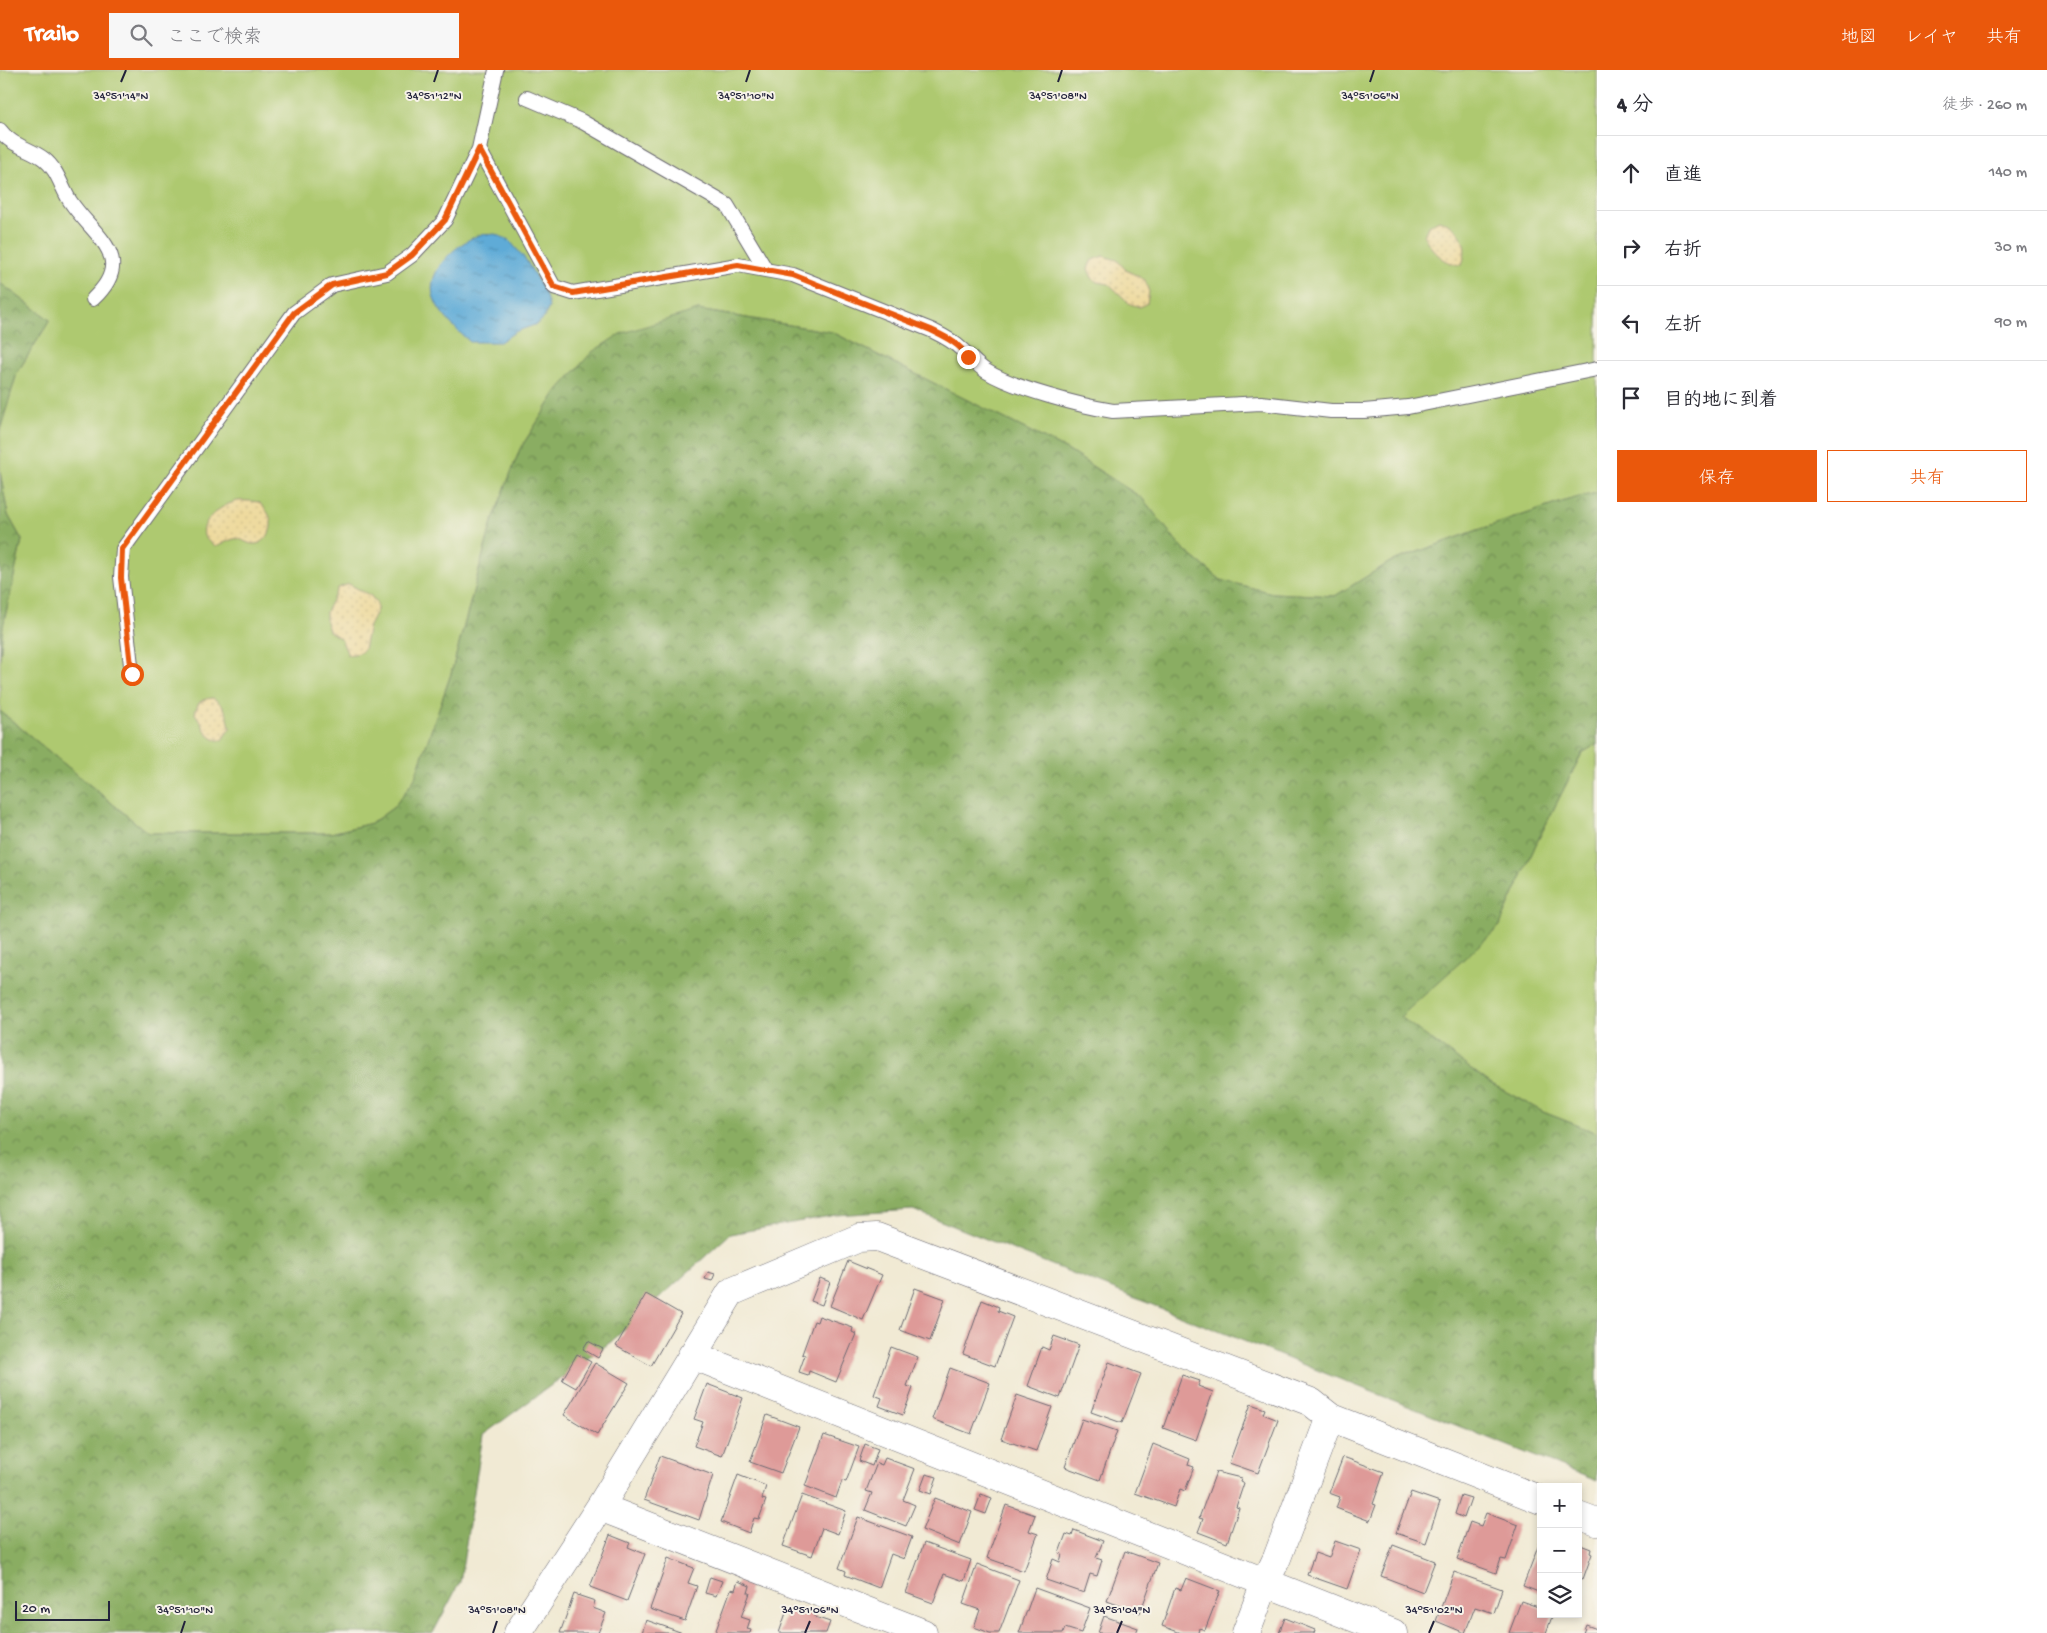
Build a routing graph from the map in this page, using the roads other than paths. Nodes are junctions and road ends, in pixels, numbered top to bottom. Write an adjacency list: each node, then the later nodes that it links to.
1 (496, 70): 4 (lane)
2 (527, 98): 5 (lane)
3 (0, 130): 6 (lane)
4 (479, 149): 5 (lane); 8 (lane)
5 (766, 270): 7 (lane)
6 (94, 299)
7 (1597, 369)
8 (132, 674)
9 (692, 1355): 10 (street); 12 (street); 15 (street)
10 (1330, 1417): 11 (street); 15 (street)
11 (1537, 1498)
12 (600, 1507): 16 (street); 17 (street)
13 (1582, 1516): 14 (street)
14 (1597, 1522)
15 (1265, 1582): 18 (street); 19 (street)
16 (518, 1633)
17 (922, 1633)
18 (1246, 1633)
19 (1393, 1633)

